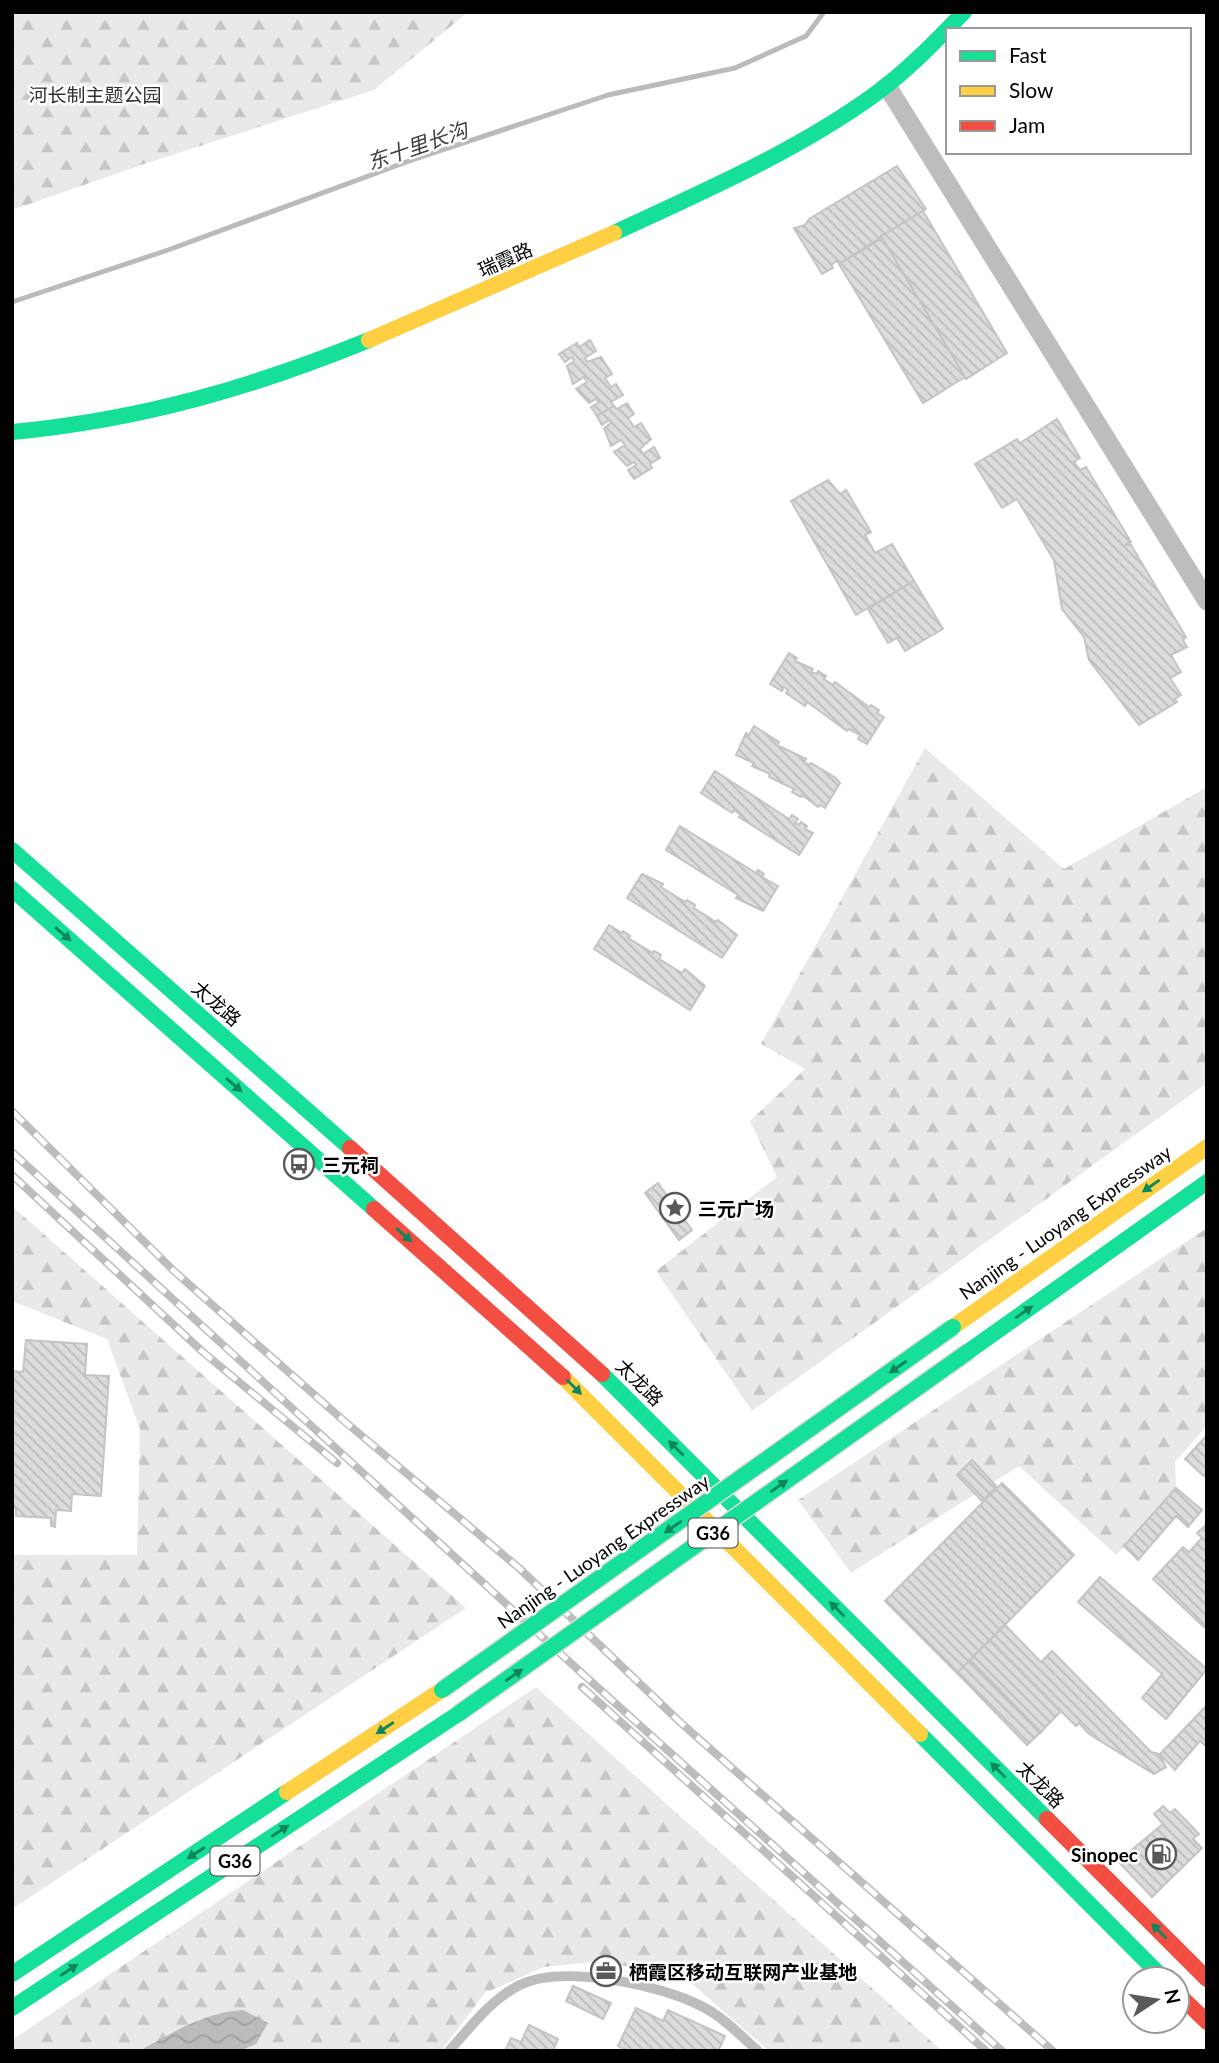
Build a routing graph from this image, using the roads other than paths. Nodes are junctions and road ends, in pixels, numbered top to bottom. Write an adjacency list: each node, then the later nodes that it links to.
1 (964, 12): 2 (main road, 瑞霞路)
2 (947, 28)
3 (946, 29): 4 (main road, 瑞霞路)
4 (887, 86): 5 (main road, 瑞霞路); 6 (street)
5 (12, 432)
6 (1207, 601)
7 (12, 850): 12 (main road, 太龙路, one-way to 7)
8 (12, 889): 11 (main road, one-way to 11)
9 (1207, 1147): 13 (main road, Nanjing - Luoyang Expressway / G36, one-way to 13, bridge)
10 (1207, 1182): 15 (main road, G36, one-way to 10, bridge)
11 (1150, 1965)
12 (1203, 1969)
13 (12, 1974)
14 (1191, 2007): 16 (main road)
15 (12, 2008)
16 (1207, 2022)
17 (449, 2051): 18 (lane)
18 (758, 2051)

